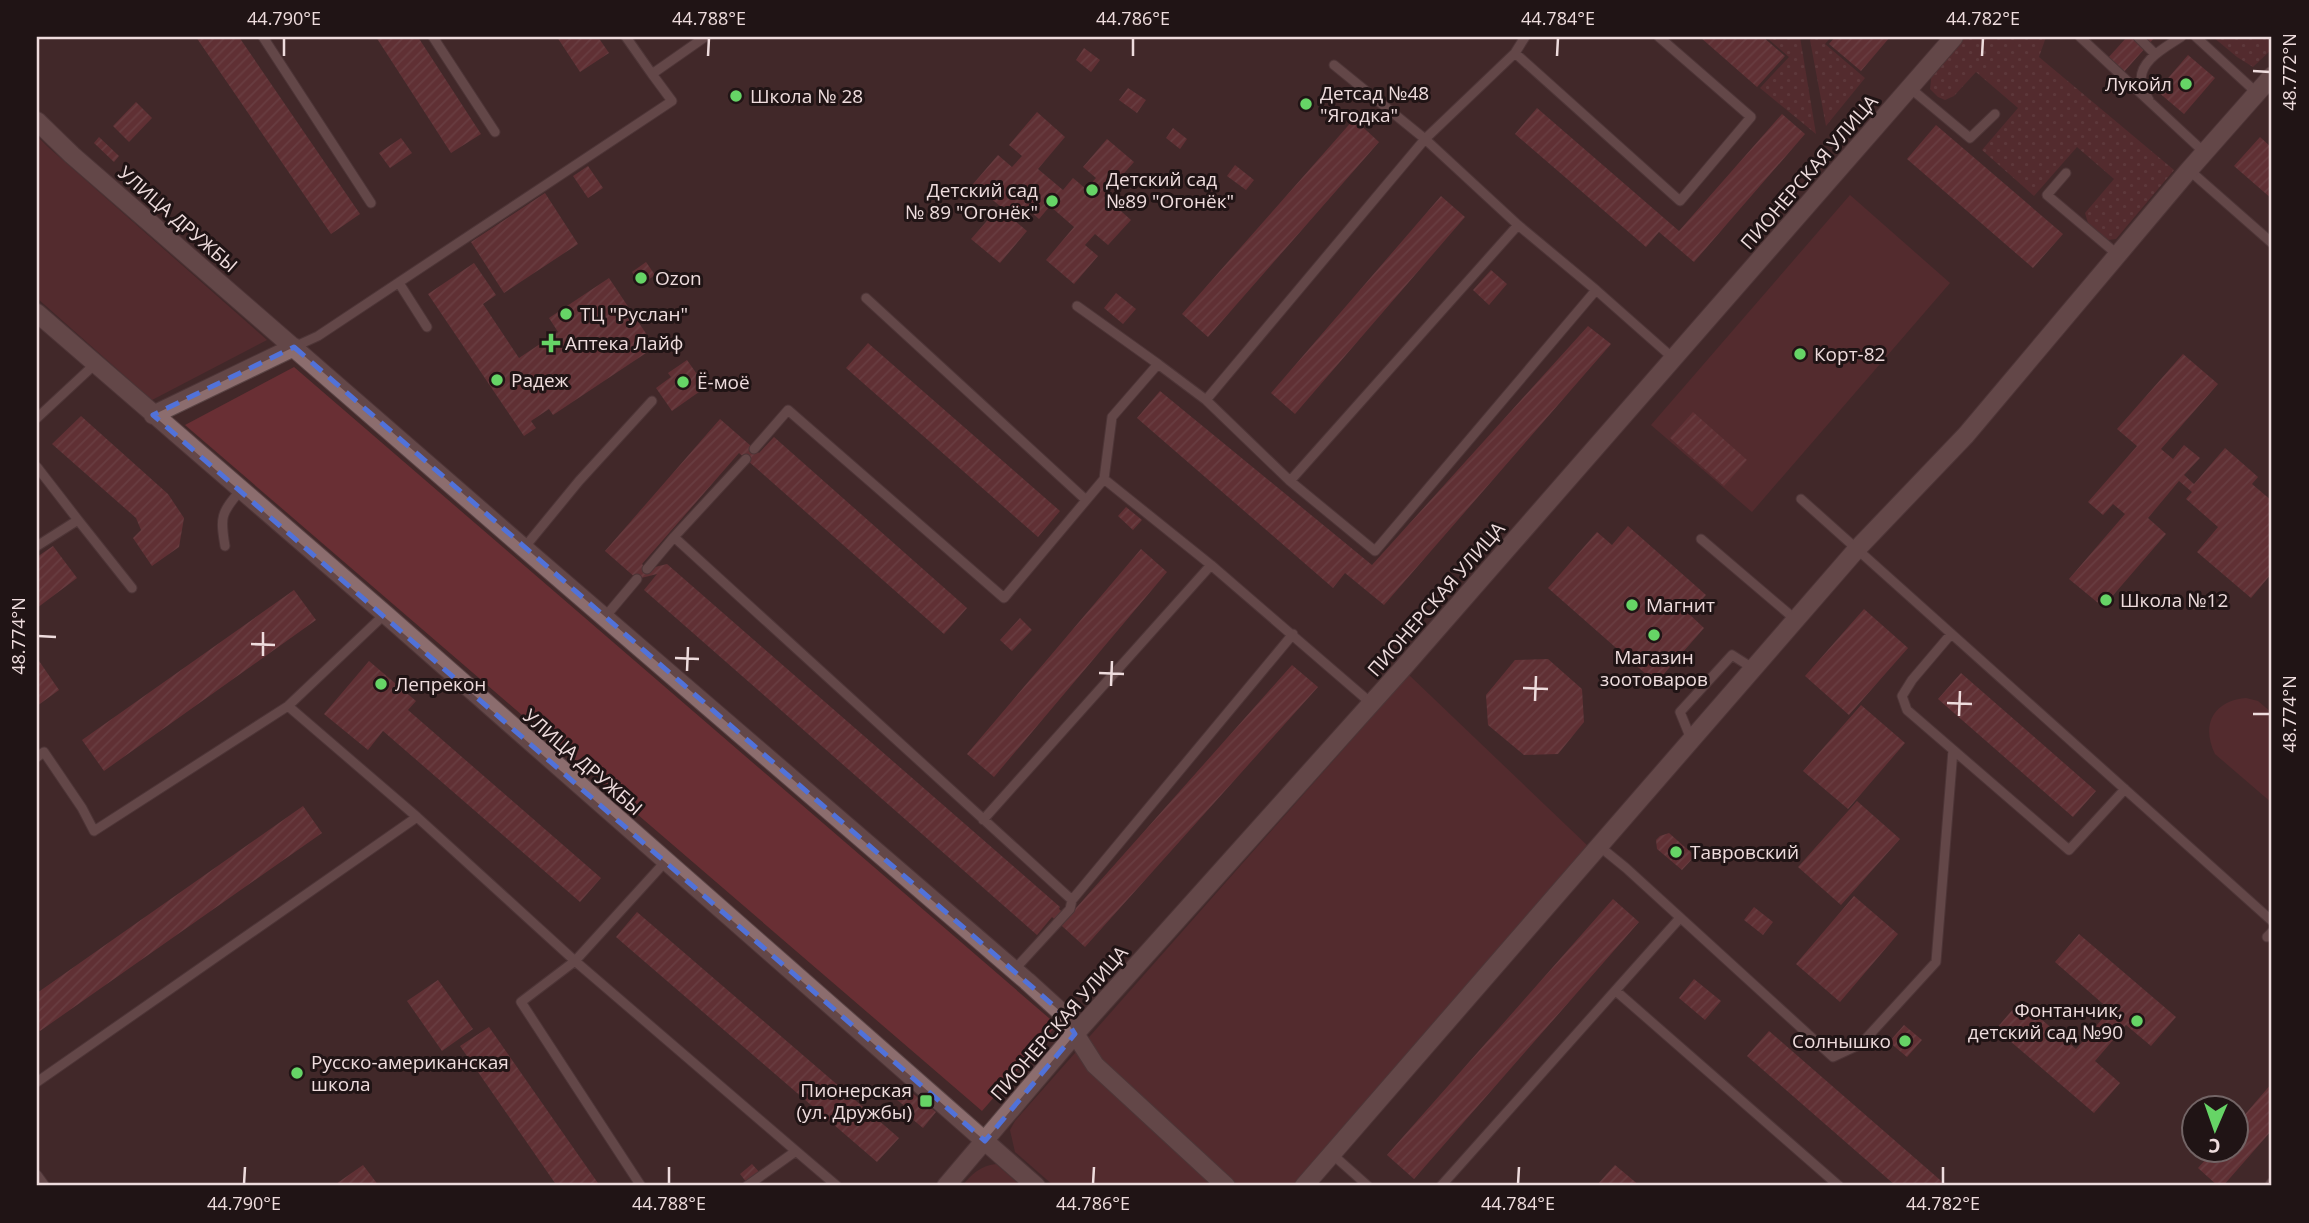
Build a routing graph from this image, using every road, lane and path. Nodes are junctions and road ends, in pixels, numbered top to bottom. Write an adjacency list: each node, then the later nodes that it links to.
1 (263, 37): 27 (lane)
2 (433, 37): 22 (lane)
3 (626, 37): 15 (lane)
4 (705, 37): 15 (lane)
5 (1525, 37): 12 (lane)
6 (1659, 37): 12 (lane)
7 (1954, 37): 17 (street, ПИОНЕРСКАЯ УЛИЦА)
8 (2080, 37): 19 (lane)
9 (2138, 37): 13 (lane)
10 (2181, 37): 13 (lane)
11 (2196, 37): 18 (lane)
12 (1515, 53): 23 (lane)
13 (2155, 54): 19 (lane)
14 (1334, 65): 23 (lane)
15 (652, 74): 31 (lane)
16 (2272, 76): 18 (street)
17 (1910, 88): 20 (lane); 38 (street, ПИОНЕРСКАЯ УЛИЦА)
18 (2257, 93): 24 (street)
19 (2151, 105): 24 (lane)
20 (1995, 114)
21 (37, 121): 37 (street, УЛИЦА ДРУЖБЫ)
22 (495, 132)
23 (1425, 139): 28 (lane); 41 (lane)
24 (2205, 153): 25 (street)
25 (2189, 170): 29 (lane); 30 (street)
26 (2066, 173): 30 (lane)
27 (372, 203)
28 (1518, 225): 32 (lane); 49 (lane)
29 (2272, 243)
30 (2119, 255): 59 (street)
31 (399, 283): 36 (lane); 37 (lane)
32 (1597, 290): 38 (lane); 49 (lane)
33 (866, 298): 52 (lane)
34 (1077, 306): 39 (lane)
35 (37, 313): 40 (street, УЛИЦА ДРУЖБЫ)
36 (427, 327)
37 (294, 347): 43 (street); 58 (street, УЛИЦА ДРУЖБЫ)
38 (1674, 359): 70 (street, ПИОНЕРСКАЯ УЛИЦА)
39 (1158, 364): 41 (lane); 48 (lane)
40 (94, 365): 43 (street, УЛИЦА ДРУЖБЫ); 44 (lane)
41 (1206, 400): 49 (lane)
42 (652, 401): 58 (lane)
43 (153, 415): 50 (street, УЛИЦА ДРУЖБЫ)
44 (37, 418)
45 (754, 449): 52 (lane)
46 (746, 459): 54 (lane)
47 (37, 467): 53 (lane)
48 (1104, 480): 52 (lane); 60 (lane)
49 (1290, 481)
50 (240, 491): 57 (lane); 64 (street, УЛИЦА ДРУЖБЫ)
51 (1801, 499): 59 (lane)
52 (1086, 500)
53 (78, 520): 56 (lane); 63 (lane)
54 (674, 537): 61 (lane); 77 (lane)
55 (1701, 538): 66 (lane)
56 (37, 546)
57 (225, 546)
58 (523, 548): 65 (street, УЛИЦА ДРУЖБЫ)
59 (1857, 550): 66 (street); 68 (lane)
60 (1211, 565): 67 (lane); 77 (lane)
61 (647, 569)
62 (637, 579): 65 (lane)
63 (132, 589)
64 (385, 614): 71 (lane); 79 (street, УЛИЦА ДРУЖБЫ)
65 (605, 617): 84 (street, УЛИЦА ДРУЖБЫ)
66 (1796, 620): 69 (street)
67 (1293, 634): 70 (lane); 80 (lane)
68 (1951, 634): 73 (lane); 75 (lane)
69 (1754, 668): 72 (street); 72 (lane)
70 (1372, 704): 86 (street, ПИОНЕРСКАЯ УЛИЦА)
71 (288, 706): 74 (lane); 76 (lane)
72 (1692, 741): 78 (street)
73 (1953, 750): 75 (lane); 81 (lane)
74 (37, 757)
75 (2125, 789): 82 (lane)
76 (417, 817): 83 (lane); 87 (lane)
77 (983, 820): 80 (lane)
78 (1599, 846): 81 (lane); 90 (street)
79 (665, 862): 83 (lane); 88 (street, УЛИЦА ДРУЖБЫ)
80 (1072, 900): 84 (lane)
81 (1681, 918): 85 (lane)
82 (2272, 921)
83 (575, 961): 89 (lane); 94 (lane)
84 (1014, 970): 86 (street, УЛИЦА ДРУЖБЫ)
85 (1616, 991): 102 (lane); 103 (lane)
86 (1074, 1034): 88 (street, ПИОНЕРСКАЯ УЛИЦА); 99 (street, УЛИЦА ДРУЖБЫ)
87 (37, 1082)
88 (985, 1141): 97 (street, ПИОНЕРСКАЯ УЛИЦА); 98 (street, УЛИЦА ДРУЖБЫ)
89 (796, 1151): 95 (lane); 96 (lane)
90 (1332, 1154): 100 (street); 101 (lane)
91 (37, 1175): 93 (lane)
92 (2272, 1182): 104 (lane)
93 (45, 1186)
94 (641, 1186)
95 (747, 1186)
96 (837, 1186)
97 (946, 1186)
98 (1036, 1186)
99 (1226, 1186)
100 (1304, 1186)
101 (1368, 1186)
102 (1441, 1186)
103 (1839, 1186)
104 (2269, 1186)

